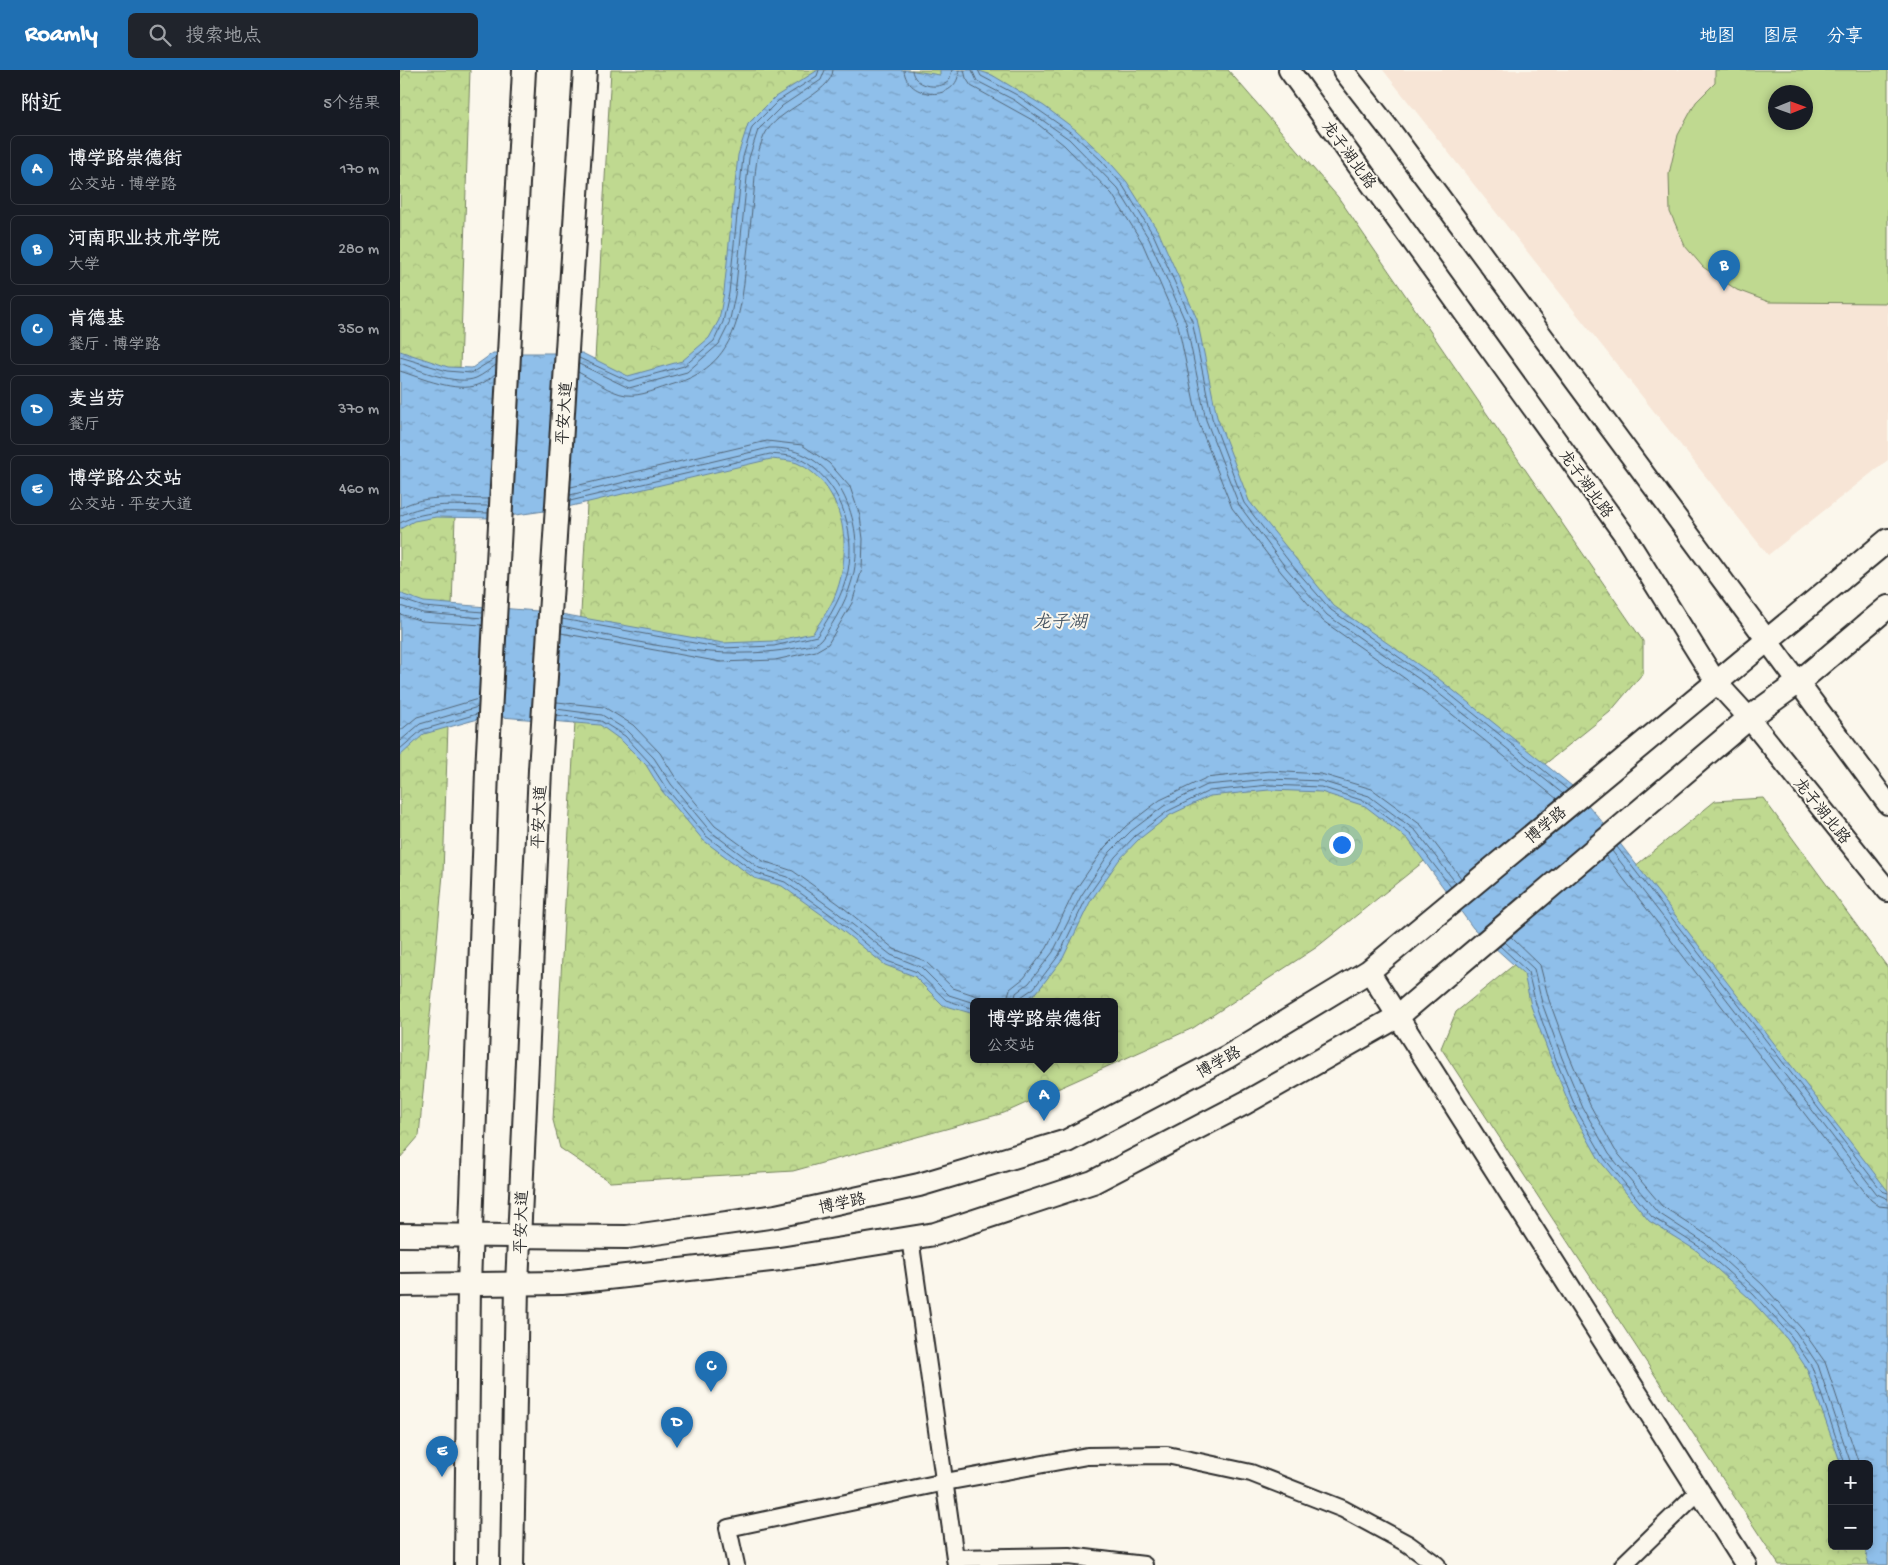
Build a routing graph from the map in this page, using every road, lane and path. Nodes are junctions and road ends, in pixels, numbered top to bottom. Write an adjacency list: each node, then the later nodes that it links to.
1 (524, 70): 16 (main road)
2 (585, 70): 17 (main road, 平安大道)
3 (1289, 70): 9 (street, 龙子湖北路)
4 (1343, 70): 7 (street)
5 (1888, 540): 7 (main road, 博学路)
6 (1888, 607): 8 (main road)
7 (1769, 640): 8 (street); 9 (main road, 博学路)
8 (1800, 681): 10 (main road); 11 (street)
9 (1716, 682): 10 (street, 龙子湖北路); 13 (main road, 博学路)
10 (1749, 718): 12 (street, 龙子湖北路); 14 (main road)
11 (1888, 804)
12 (1888, 891)
13 (1369, 971): 14 (street); 17 (main road, 博学路)
14 (1397, 1017): 18 (main road); 23 (street)
15 (400, 1235): 16 (main road, 博学路)
16 (470, 1236): 17 (main road, 博学路); 20 (main road)
17 (519, 1238): 21 (main road, 平安大道)
18 (910, 1238): 21 (main road); 22 (street)
19 (400, 1285): 20 (main road)
20 (469, 1285): 21 (main road); 25 (main road)
21 (517, 1285): 26 (main road, 平安大道)
22 (944, 1482): 24 (street); 27 (street); 29 (street)
23 (1700, 1490): 30 (street); 31 (street)
24 (956, 1561): 28 (street)
25 (466, 1565)
26 (512, 1565)
27 (736, 1565)
28 (1144, 1565)
29 (1437, 1565)
30 (1623, 1565)
31 (1746, 1565)

